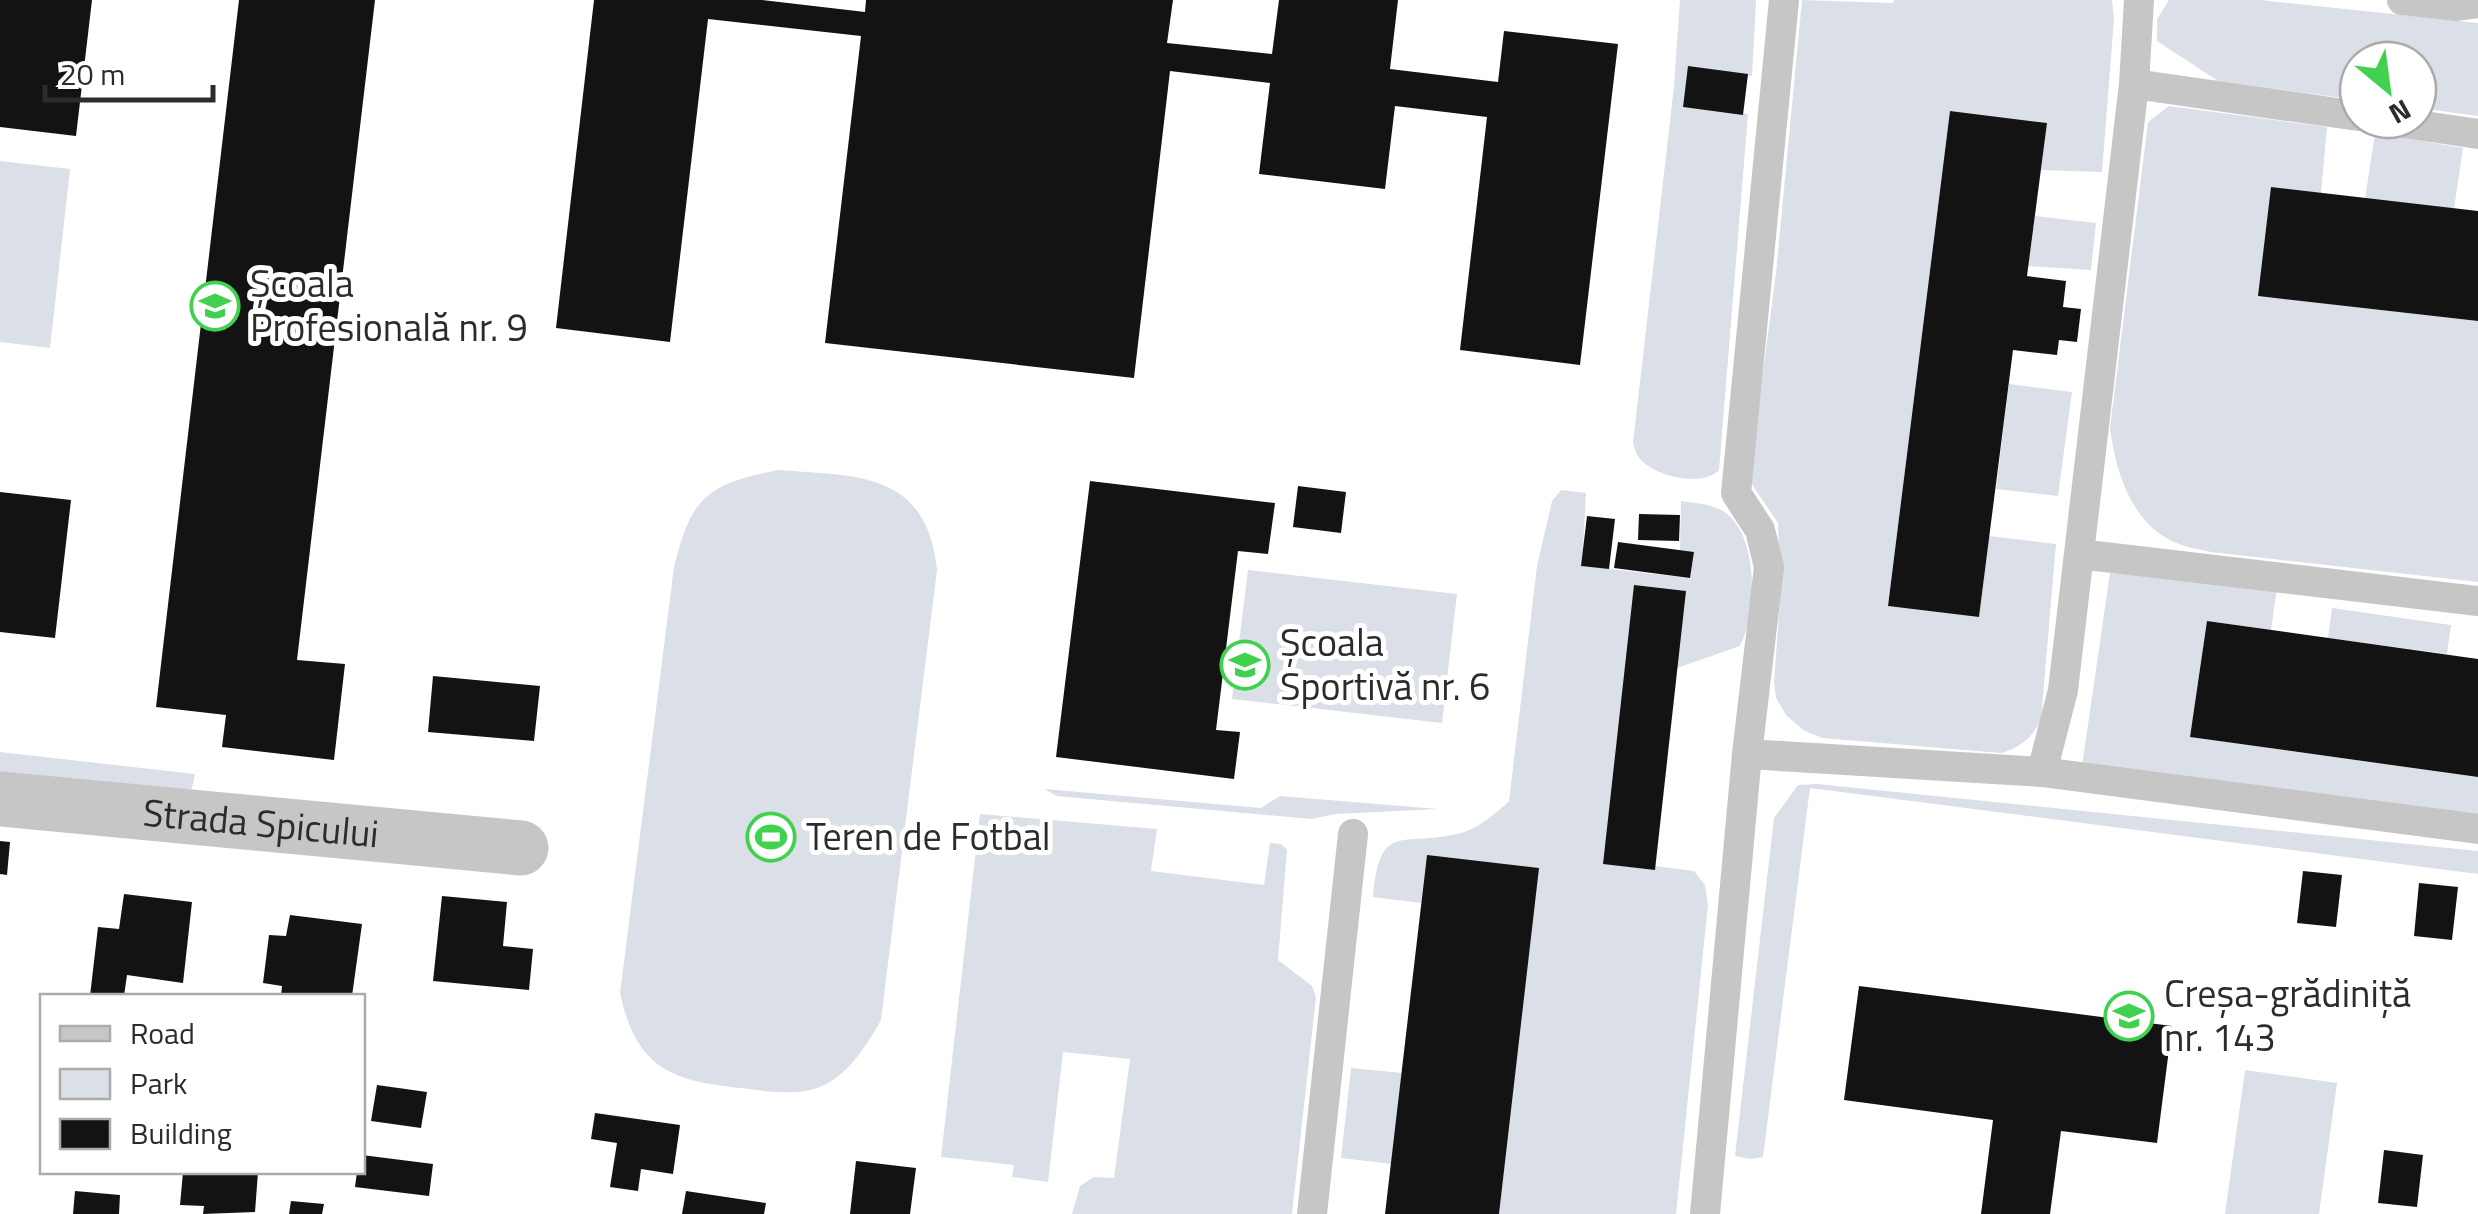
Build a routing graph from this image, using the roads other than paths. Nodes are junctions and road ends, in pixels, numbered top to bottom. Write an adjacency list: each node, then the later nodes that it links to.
1 (1784, 0): 11 (lane)
2 (2139, 0): 5 (lane)
3 (2402, 0): 4 (lane)
4 (2478, 3)
5 (2134, 84): 6 (lane); 9 (lane)
6 (2338, 113)
7 (2438, 128): 8 (lane)
8 (2478, 134)
9 (2079, 554): 10 (lane); 12 (lane)
10 (2478, 601)
11 (1747, 754): 12 (lane); 18 (lane)
12 (2042, 772): 14 (lane)
13 (0, 799): 16 (street, Strada Spicului)
14 (2478, 829)
15 (1353, 834): 17 (lane)
16 (521, 848)
17 (1312, 1214)
18 (1705, 1214)

